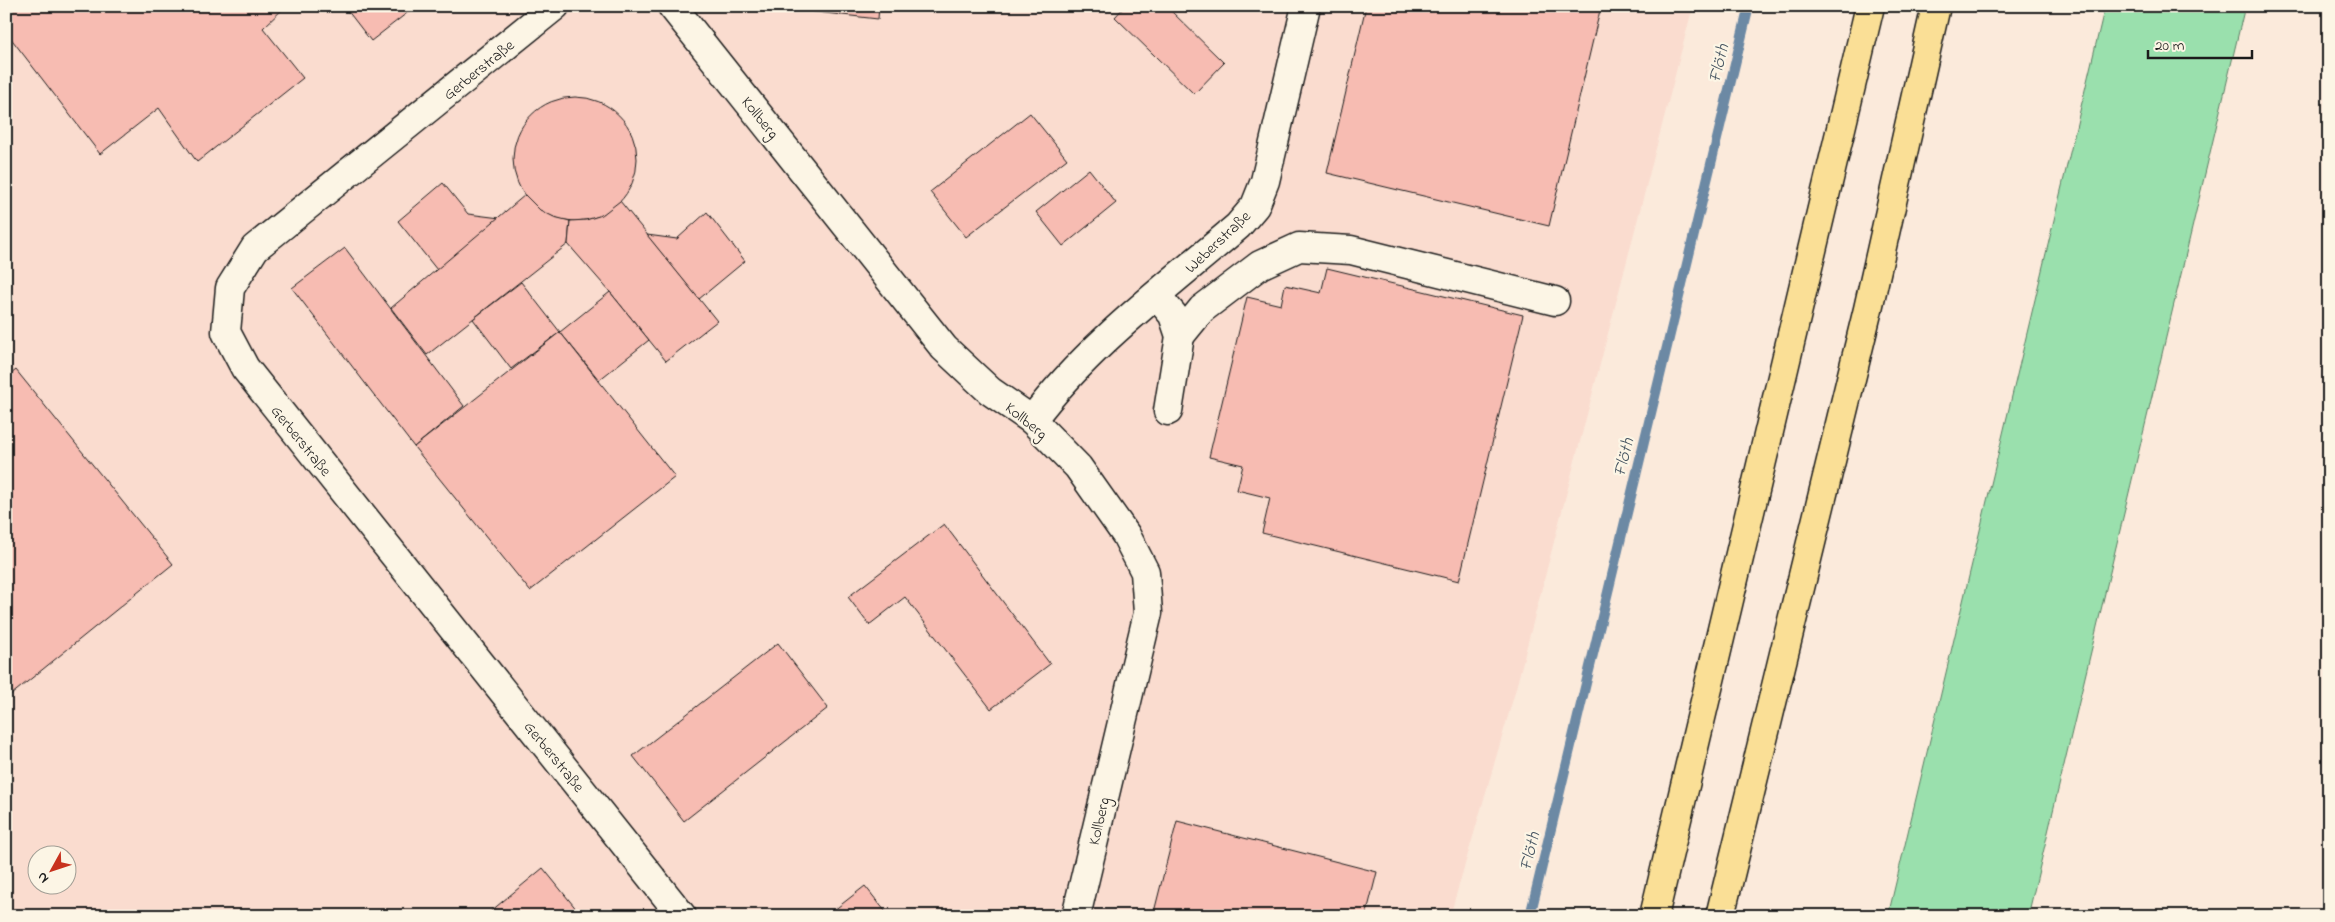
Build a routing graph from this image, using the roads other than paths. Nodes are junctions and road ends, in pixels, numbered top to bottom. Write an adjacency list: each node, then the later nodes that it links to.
1 (554, 6): 11 (street, Gerberstraße)
2 (672, 6): 10 (street, Kollberg)
3 (1306, 6): 6 (street, Weberstraße)
4 (1870, 6): 13 (highway)
5 (1936, 6): 14 (highway)
6 (1157, 296): 8 (street); 10 (street, Weberstraße)
7 (1555, 301): 8 (street)
8 (1180, 336): 9 (street)
9 (1168, 412)
10 (1032, 420): 12 (street, Kollberg)
11 (682, 916)
12 (1076, 916)
13 (1654, 916)
14 (1720, 916)

